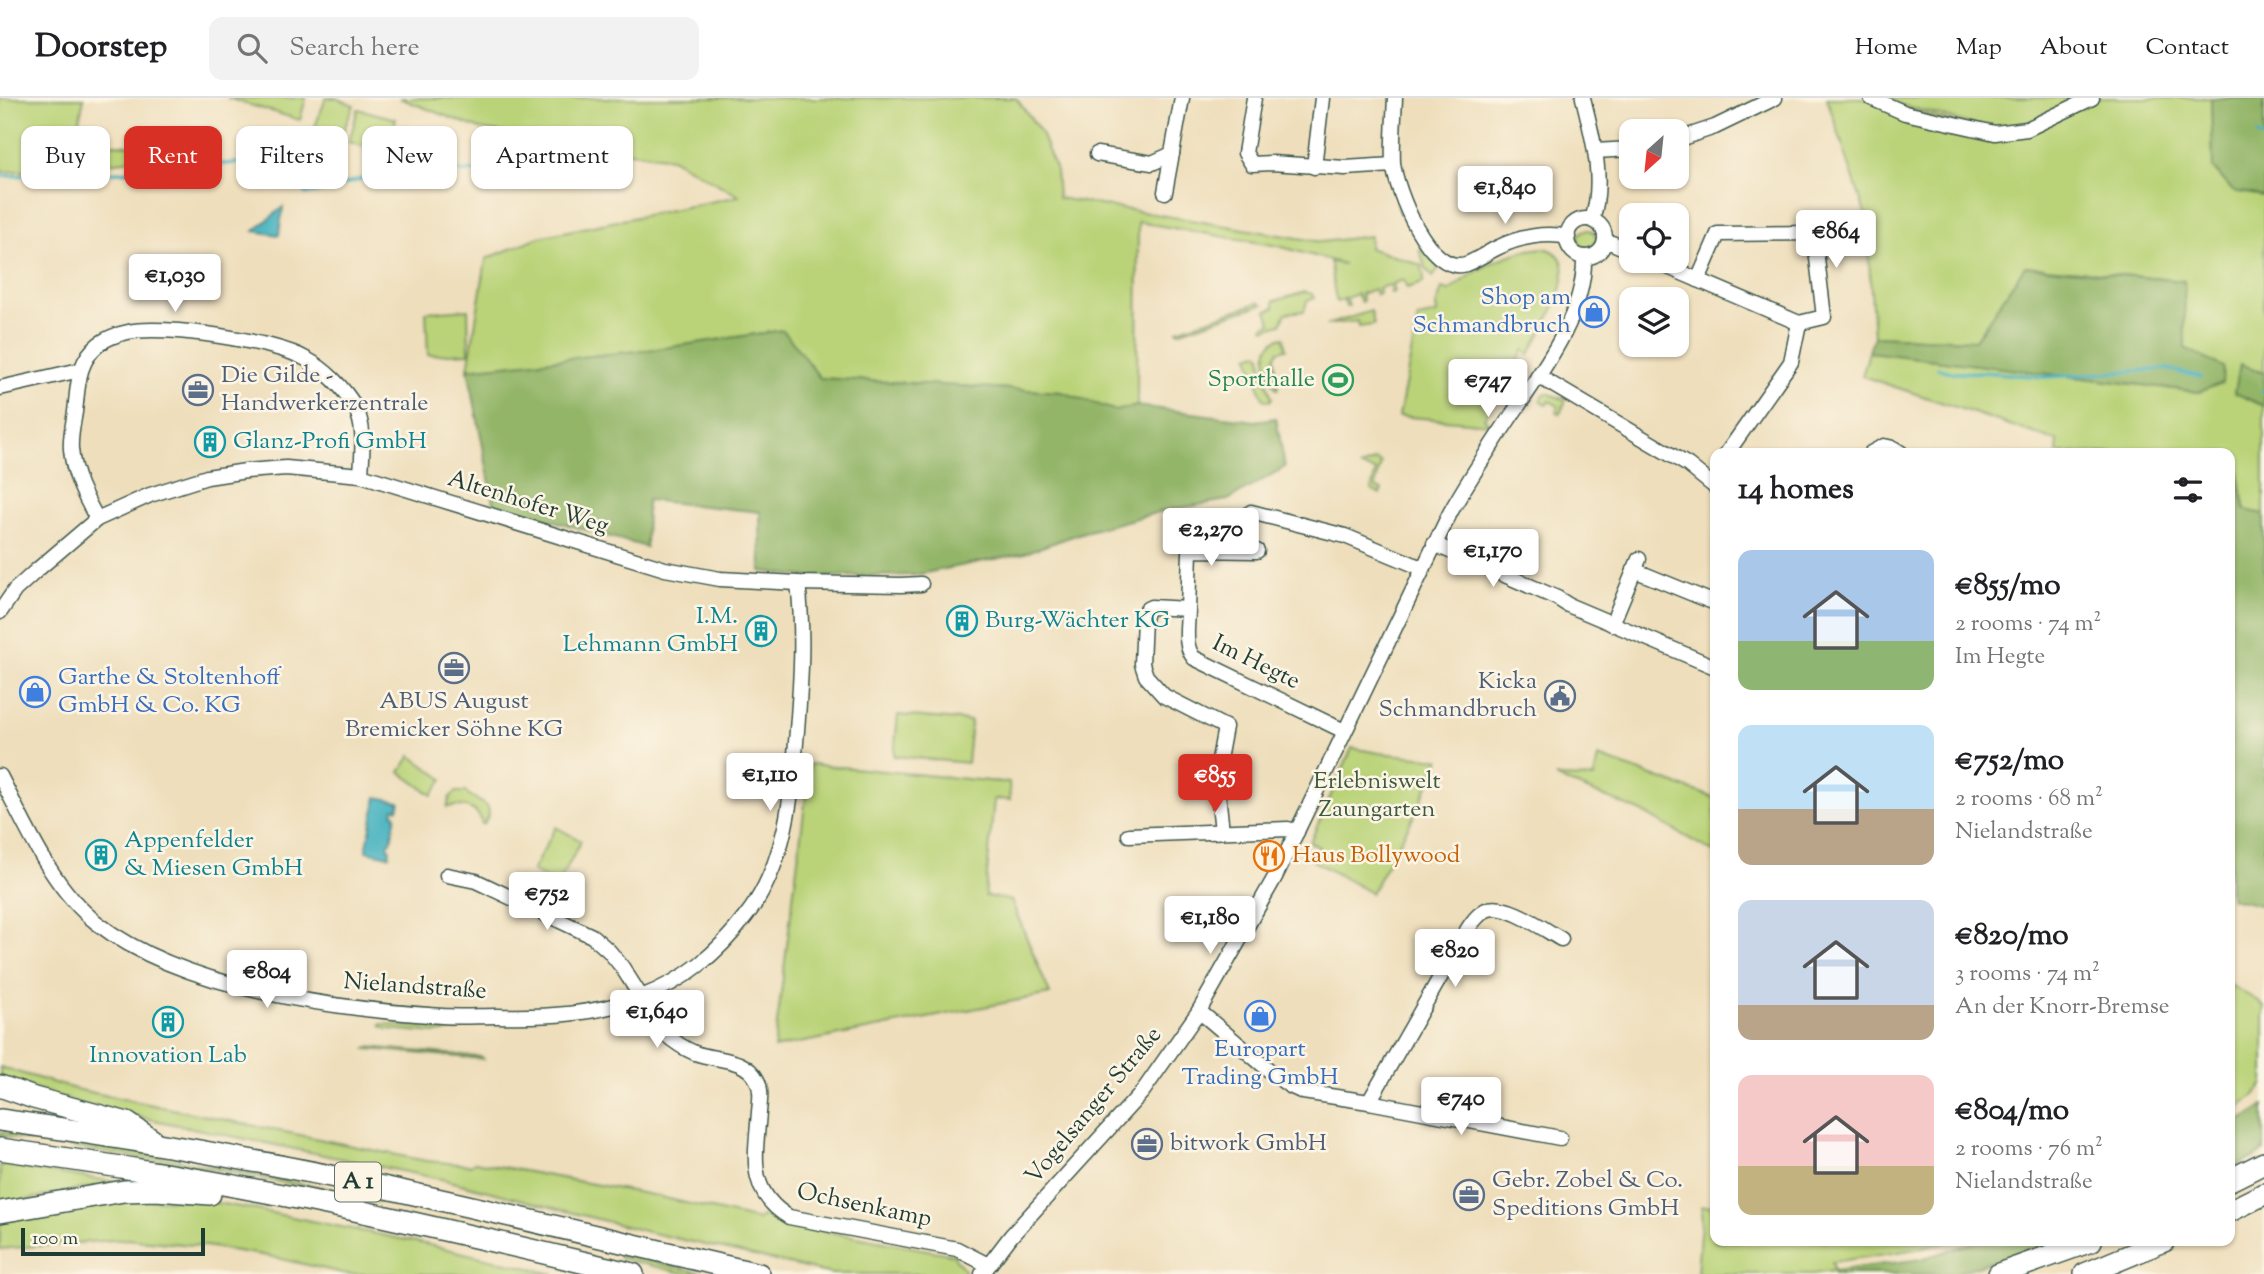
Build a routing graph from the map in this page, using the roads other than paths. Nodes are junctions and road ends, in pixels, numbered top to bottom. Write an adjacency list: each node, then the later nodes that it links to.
1 (1182, 98): 13 (street)
2 (1254, 98): 15 (street)
3 (1322, 98): 15 (street)
4 (1395, 98): 14 (street)
5 (1583, 98): 11 (street)
6 (1775, 98): 9 (street)
7 (1871, 98): 8 (street)
8 (2092, 98)
9 (1689, 136)
10 (1619, 150): 11 (street)
11 (1595, 151): 17 (street)
12 (1097, 154): 13 (street)
13 (1172, 154): 16 (street)
14 (1393, 165): 15 (street); 18 (street)
15 (1314, 167)
16 (1165, 192)
17 (1592, 220): 18 (street); 19 (street)
18 (1567, 237): 21 (street)
19 (1605, 243): 20 (street); 21 (street)
20 (1619, 246)
21 (1584, 257): 26 (street, Vogelsanger Straße)
22 (1682, 273): 23 (street)
23 (1698, 280): 24 (street); 24 (street)
24 (1799, 323): 28 (street)
25 (80, 370): 27 (street); 29 (street); 32 (street)
26 (1538, 376): 30 (street); 33 (street, Vogelsanger Straße)
27 (0, 388)
28 (1731, 448)
29 (361, 475): 32 (street, Altenhofer Weg); 36 (street, Altenhofer Weg)
30 (1710, 478)
31 (1251, 512): 35 (street)
32 (97, 519): 40 (street, Altenhofer Weg)
33 (1434, 544): 35 (street, Vogelsanger Straße); 41 (street)
34 (1257, 551): 39 (street, Im Hegte)
35 (1422, 568): 43 (street, Vogelsanger Straße)
36 (799, 583): 37 (street, Altenhofer Weg); 50 (street)
37 (920, 584)
38 (1710, 601): 41 (street)
39 (1188, 609): 43 (street, Im Hegte); 45 (street)
40 (0, 611)
41 (1612, 624): 42 (street)
42 (1710, 665)
43 (1345, 731): 46 (street, Vogelsanger Straße)
44 (0, 776): 50 (street, Nielandstraße)
45 (1222, 831): 46 (street); 47 (street)
46 (1297, 832): 51 (street, Vogelsanger Straße)
47 (1129, 835)
48 (447, 875): 50 (street)
49 (1561, 939): 53 (street)
50 (640, 998): 66 (street, Ochsenkamp)
51 (1199, 1011): 53 (street); 66 (street, Vogelsanger Straße)
52 (0, 1086): 56 (highway)
53 (1369, 1102): 55 (street)
54 (0, 1120): 56 (highway, A 1)
55 (1560, 1138)
56 (157, 1144): 68 (highway, A 1)
57 (0, 1149): 61 (highway, A 1)
58 (2264, 1163): 59 (highway)
59 (2235, 1178)
60 (2264, 1194): 62 (highway)
61 (286, 1196): 63 (highway); 67 (highway, A 1)
62 (2235, 1208)
63 (0, 1212)
64 (2077, 1246): 69 (highway)
65 (2152, 1246): 70 (highway)
66 (985, 1269)
67 (633, 1274)
68 (759, 1274)
69 (1999, 1274)
70 (2085, 1274)

